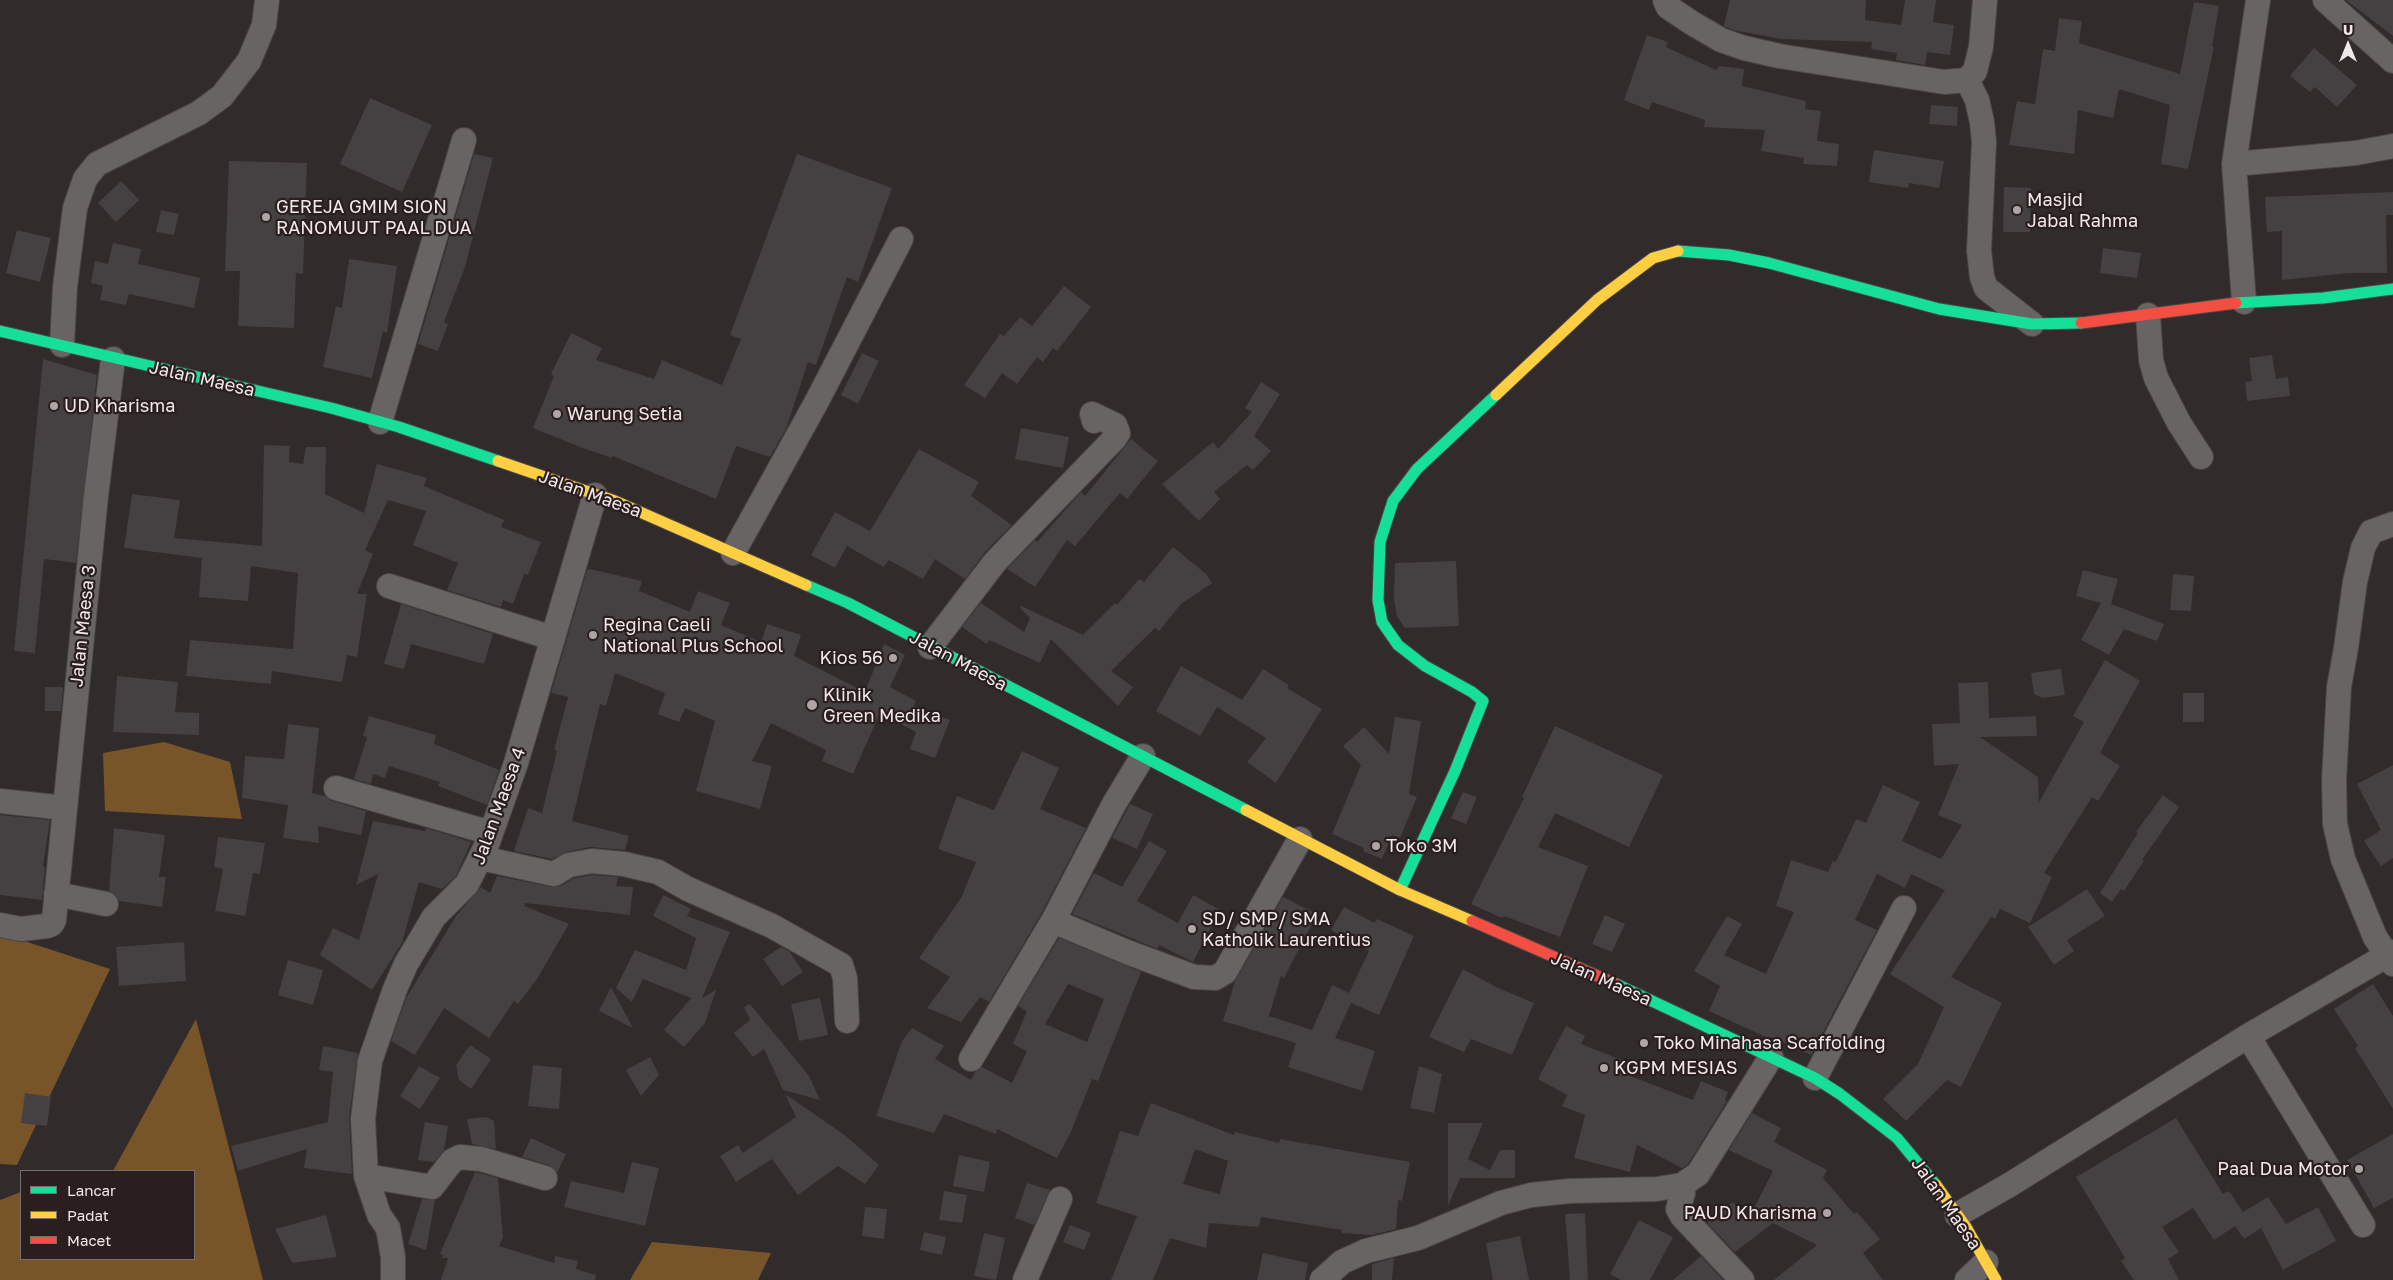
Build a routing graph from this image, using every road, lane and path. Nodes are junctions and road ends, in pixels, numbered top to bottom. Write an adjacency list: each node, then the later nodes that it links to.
1 (267, 0): 17 (street)
2 (1665, 0): 7 (street)
3 (1985, 0): 7 (street)
4 (2258, 0): 10 (street)
5 (2325, 0): 6 (street)
6 (2393, 61)
7 (1967, 80): 15 (street)
8 (464, 140): 20 (street)
9 (2393, 146): 10 (street)
10 (2234, 164): 13 (street)
11 (902, 239): 24 (street)
12 (2393, 289): 13 (street)
13 (2244, 302): 14 (street)
14 (2148, 315): 15 (street); 21 (street)
15 (2032, 324): 35 (street)
16 (0, 331): 17 (street, Jalan Maesa)
17 (62, 345): 18 (street, Jalan Maesa)
18 (113, 359): 20 (street, Jalan Maesa); 31 (street, Jalan Maesa 3)
19 (1094, 421): 27 (street)
20 (380, 422): 22 (street, Jalan Maesa)
21 (2201, 457)
22 (596, 495): 24 (street, Jalan Maesa); 26 (street, Jalan Maesa 4)
23 (2393, 524): 41 (street)
24 (733, 553): 27 (street, Jalan Maesa)
25 (389, 586): 26 (street)
26 (552, 638): 32 (street, Jalan Maesa 4)
27 (930, 647): 28 (street, Jalan Maesa)
28 (1143, 756): 33 (street, Jalan Maesa); 39 (street)
29 (336, 788): 32 (street)
30 (0, 801): 31 (street)
31 (64, 808): 36 (street, Jalan Maesa 3)
32 (492, 833): 34 (street, Jalan Maesa 4)
33 (1300, 839): 35 (street, Jalan Maesa); 39 (street)
34 (482, 858): 42 (street); 47 (street, Jalan Maesa 4)
35 (1400, 890): 44 (street, Jalan Maesa)
36 (56, 894): 37 (street); 40 (street, Jalan Maesa 3)
37 (106, 904)
38 (1904, 908): 46 (street)
39 (1054, 921): 45 (street)
40 (0, 925)
41 (2391, 957): 43 (street)
42 (847, 1021)
43 (2248, 1036): 51 (street); 52 (street)
44 (1771, 1057): 46 (street, Jalan Maesa); 49 (street)
45 (970, 1059)
46 (1815, 1078): 51 (street, Jalan Maesa)
47 (366, 1176): 48 (street); 54 (street, Jalan Maesa 4)
48 (545, 1178)
49 (1682, 1185): 56 (street); 57 (street)
50 (1060, 1199): 55 (street)
51 (1957, 1214): 53 (street, Jalan Maesa)
52 (2363, 1225)
53 (1990, 1271): 58 (street)
54 (393, 1280)
55 (1025, 1280)
56 (1322, 1280)
57 (1742, 1280)
58 (1968, 1280)

